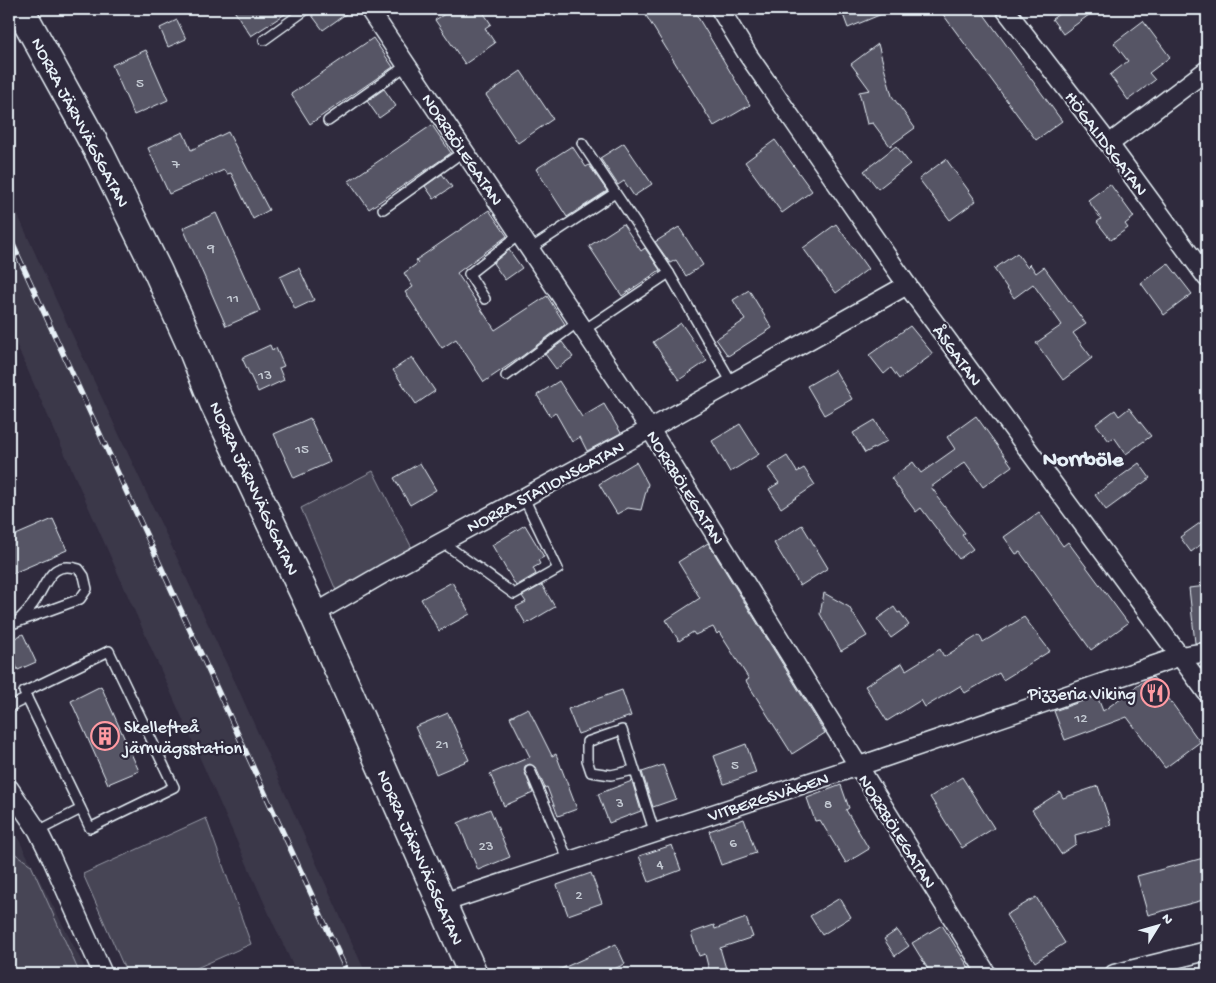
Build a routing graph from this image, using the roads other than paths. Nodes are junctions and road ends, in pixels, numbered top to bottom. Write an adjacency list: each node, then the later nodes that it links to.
1 (20, 9): 26 (main road, NORRA JÄRNVÄGSGATAN)
2 (307, 9): 6 (lane)
3 (369, 9): 7 (street, NORRBÖLEGATAN)
4 (720, 9): 18 (street, ÅSGATAN)
5 (1005, 9): 11 (street, HÖGALIDSGATAN)
6 (264, 40)
7 (407, 65): 9 (lane); 12 (street, NORRBÖLEGATAN)
8 (1207, 70): 11 (street)
9 (328, 122)
10 (582, 143): 13 (lane)
11 (1109, 144): 17 (street, HÖGALIDSGATAN)
12 (464, 151): 14 (lane); 15 (street, NORRBÖLEGATAN)
13 (615, 193): 15 (lane); 16 (lane)
14 (383, 209)
15 (525, 242): 19 (lane); 20 (street, NORRBÖLEGATAN)
16 (669, 273): 20 (lane); 22 (lane)
17 (1207, 278)
18 (907, 285): 22 (street, NORRA STATIONSGATAN); 29 (street, ÅSGATAN)
19 (485, 299)
20 (581, 326): 21 (lane); 23 (street, NORRBÖLEGATAN)
21 (506, 376)
22 (732, 383): 23 (street, NORRA STATIONSGATAN)
23 (650, 429): 24 (street, NORRA STATIONSGATAN); 33 (street, NORRBÖLEGATAN)
24 (524, 498): 25 (street, NORRA STATIONSGATAN); 25 (lane)
25 (442, 542): 26 (street, NORRA STATIONSGATAN)
26 (314, 614): 41 (main road, NORRA JÄRNVÄGSGATAN)
27 (13, 624): 27 (lane)
28 (1207, 652): 29 (street, VITBERGSVÄGEN)
29 (1181, 656): 30 (street, ÅSGATAN); 33 (street, VITBERGSVÄGEN)
30 (1207, 693)
31 (27, 698): 32 (lane); 37 (lane); 37 (lane)
32 (9, 707)
33 (858, 766): 39 (street, VITBERGSVÄGEN); 45 (street, NORRBÖLEGATAN)
34 (530, 770): 40 (lane)
35 (634, 770): 35 (lane); 39 (lane)
36 (9, 791): 38 (street)
37 (81, 809): 38 (lane)
38 (38, 831): 43 (street)
39 (655, 834): 40 (street, VITBERGSVÄGEN)
40 (569, 862): 41 (street, VITBERGSVÄGEN)
41 (442, 903): 44 (main road, NORRA JÄRNVÄGSGATAN)
42 (1207, 951): 46 (street)
43 (102, 974)
44 (473, 974)
45 (987, 974)
46 (1114, 974)

